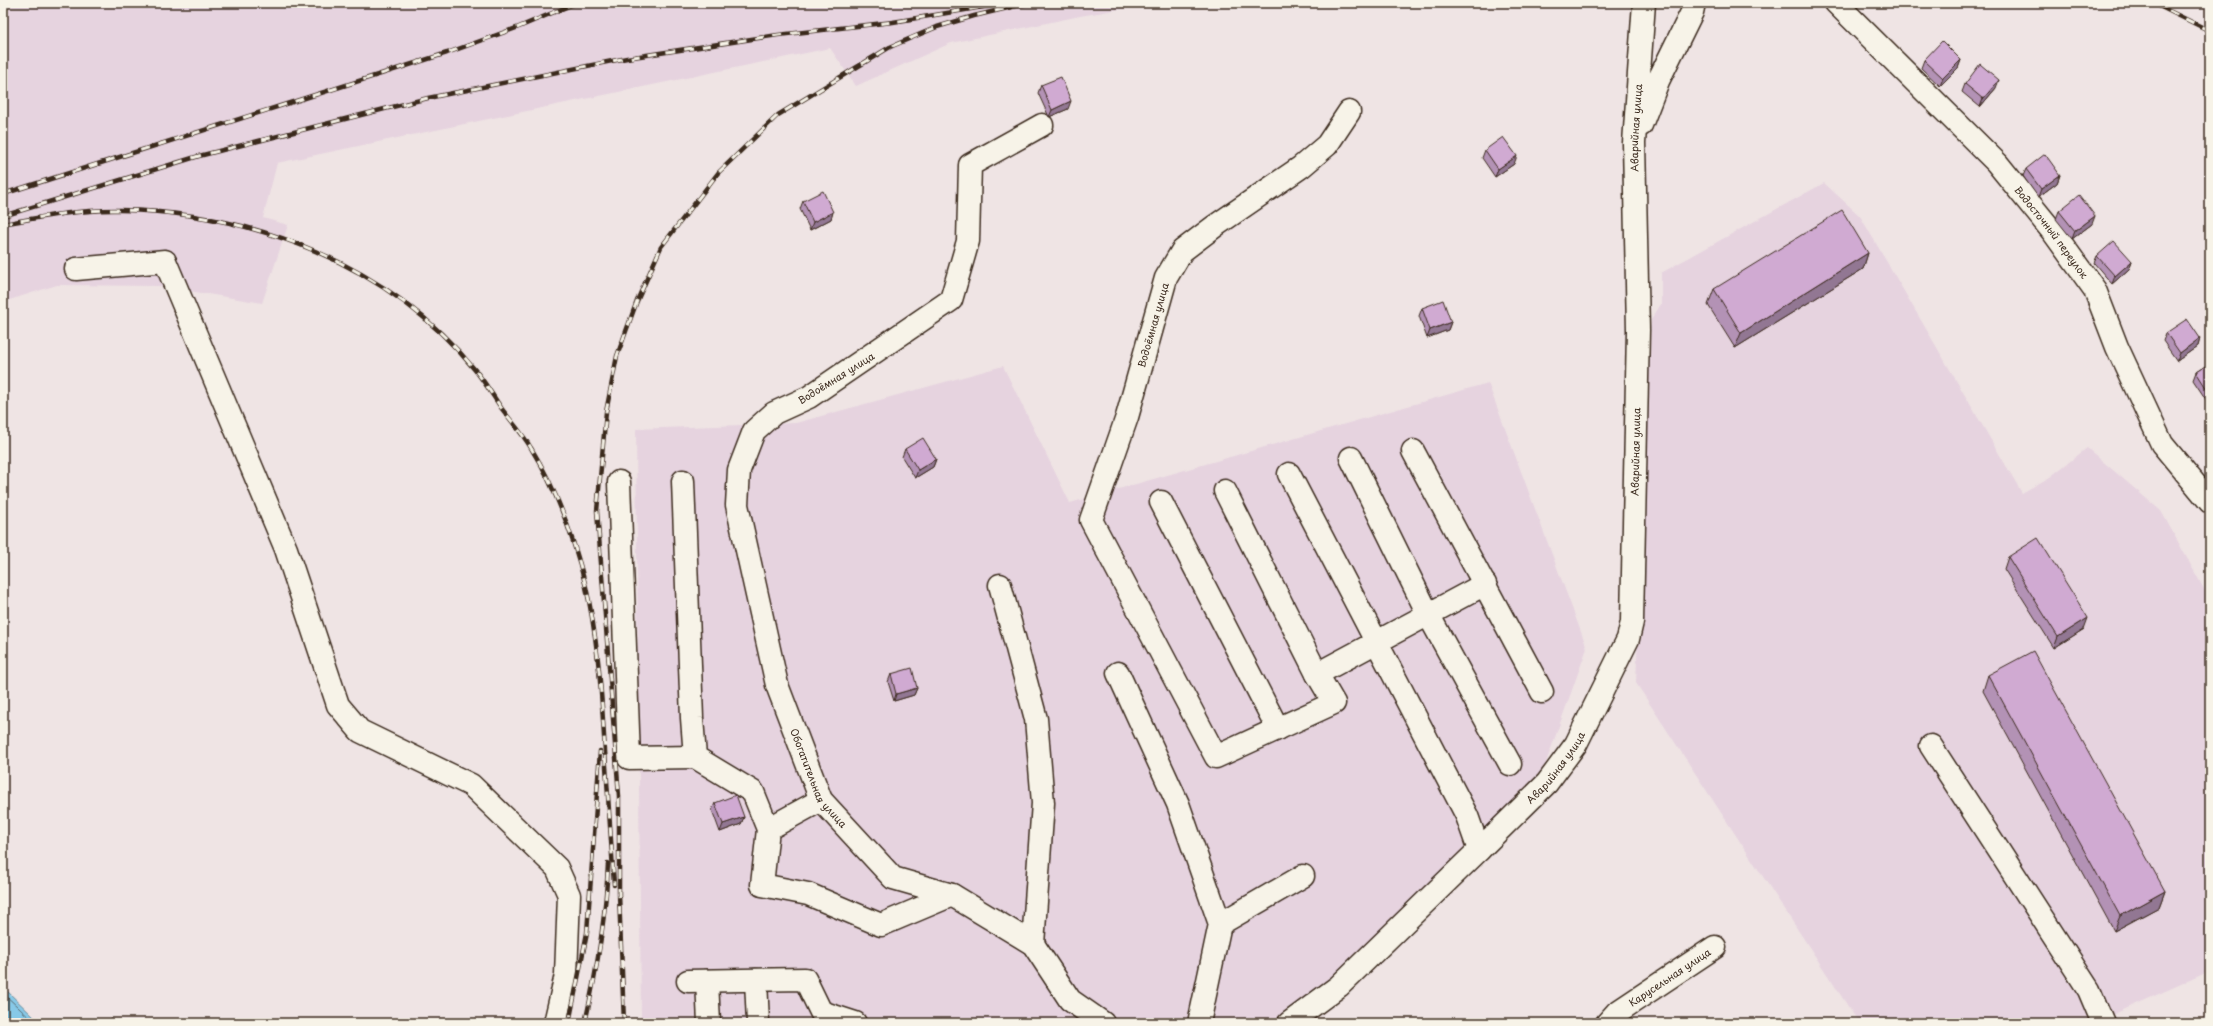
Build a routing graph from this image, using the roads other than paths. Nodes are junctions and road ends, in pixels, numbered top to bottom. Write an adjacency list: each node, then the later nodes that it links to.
1 (1644, 3): 6 (street, Аварийная улица)
2 (1694, 3): 6 (street)
3 (1836, 3): 16 (street, Водосточный переулок)
4 (1349, 112): 24 (street, Водоёмная улица)
5 (1042, 125): 8 (street, Водоёмная улица)
6 (1634, 143): 30 (street, Аварийная улица)
7 (76, 269): 38 (street)
8 (774, 413): 28 (street, Обогатительная улица)
9 (1413, 451): 17 (street)
10 (1351, 458): 19 (street)
11 (1289, 474): 20 (street)
12 (682, 481): 26 (street)
13 (619, 482): 26 (street)
14 (1225, 491): 22 (street)
15 (1161, 502): 24 (street)
16 (2210, 502)
17 (1484, 584): 19 (street); 23 (street)
18 (1000, 585): 34 (street)
19 (1428, 614): 20 (street); 27 (street)
20 (1377, 642): 22 (street); 30 (street)
21 (1118, 673): 33 (street)
22 (1317, 674): 24 (street)
23 (1542, 692)
24 (1278, 728)
25 (1931, 746): 46 (street)
26 (695, 757): 29 (street)
27 (1510, 764)
28 (821, 800): 29 (street); 32 (street, Обогатительная улица)
29 (768, 829): 32 (street)
30 (1479, 850): 44 (street, Аварийная улица)
31 (1303, 876): 33 (street)
32 (952, 895): 34 (street, Обогатительная улица)
33 (1220, 924): 43 (street)
34 (1033, 944): 42 (street, Обогатительная улица)
35 (1715, 947): 45 (street, Карусельная улица)
36 (756, 980): 37 (street); 39 (street); 40 (street)
37 (821, 1018): 41 (street)
38 (555, 1023)
39 (709, 1023)
40 (758, 1023)
41 (855, 1023)
42 (1102, 1023)
43 (1199, 1023)
44 (1289, 1023)
45 (1607, 1023)
46 (2103, 1023)

